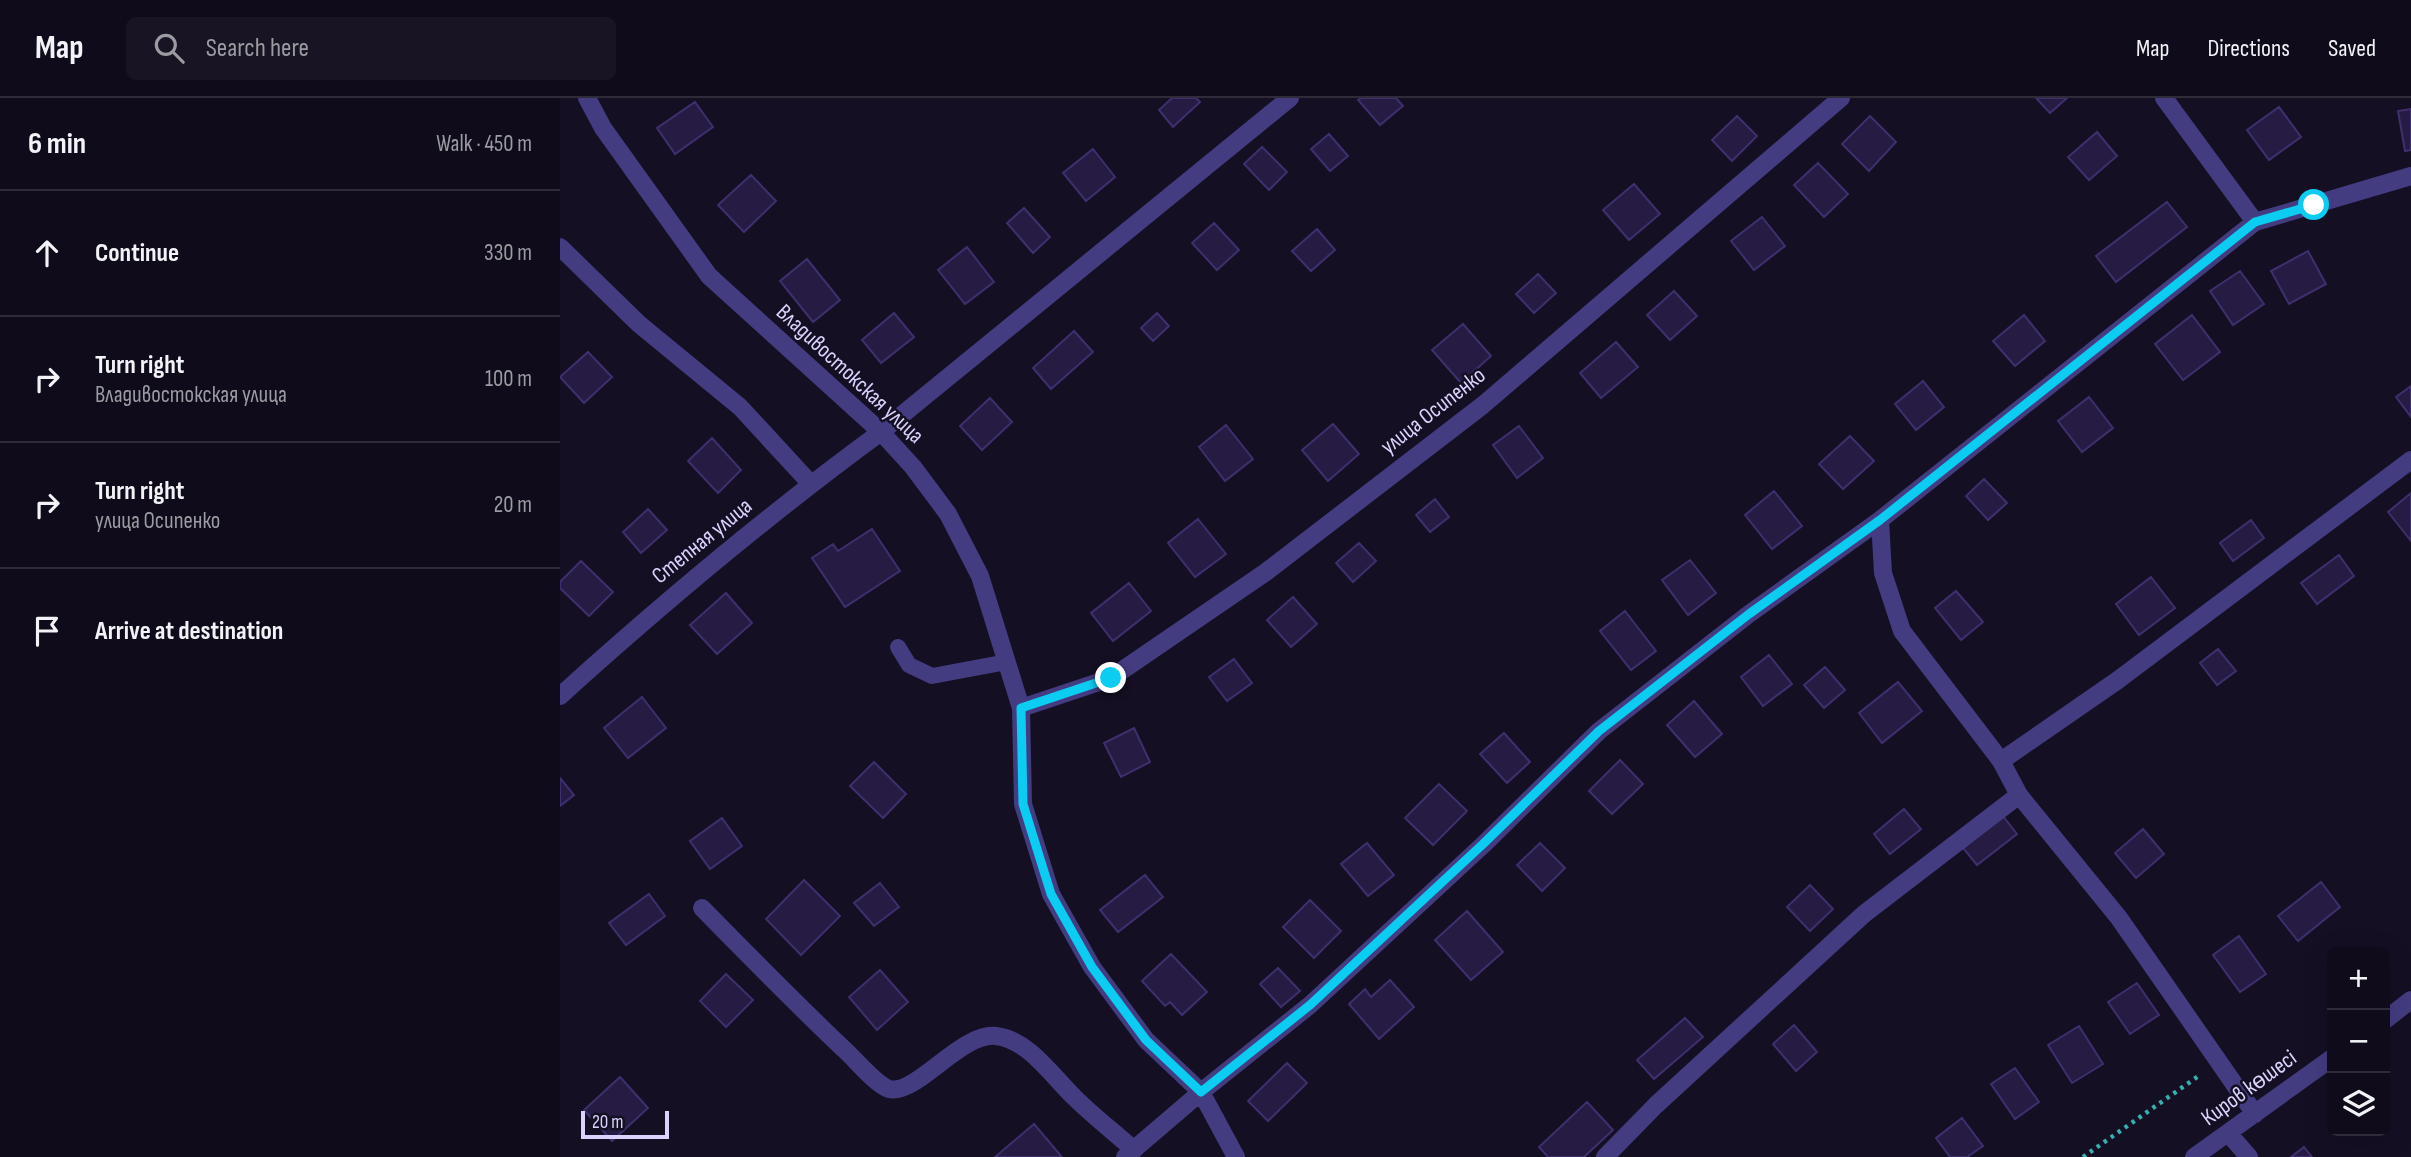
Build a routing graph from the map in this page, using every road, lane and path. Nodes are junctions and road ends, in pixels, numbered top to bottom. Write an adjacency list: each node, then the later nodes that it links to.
1 (587, 98): 8 (street, Владивостокская улица)
2 (1290, 98): 8 (street, Степная улица)
3 (1840, 98): 15 (street, улица Осипенко)
4 (2164, 98): 6 (street)
5 (2411, 176): 6 (street)
6 (2255, 222): 11 (street)
7 (560, 247): 10 (street)
8 (881, 432): 10 (street, Степная улица); 13 (street, Владивостокская улица)
9 (2411, 460): 16 (street)
10 (811, 484): 14 (street, Степная улица)
11 (1880, 520): 16 (street); 23 (street)
12 (898, 647): 13 (lane)
13 (1007, 662): 15 (street, Владивостокская улица)
14 (560, 696)
15 (1021, 708): 23 (street, Владивостокская улица)
16 (2001, 761): 17 (street)
17 (2019, 795): 21 (street); 28 (street)
18 (702, 908): 26 (street)
19 (2411, 1000): 20 (street)
20 (2390, 1016)
21 (2219, 1062): 24 (street); 29 (path)
22 (2327, 1062): 24 (street, Киров көшесі)
23 (1201, 1092): 26 (street); 27 (street, Владивостокская улица)
24 (2255, 1114): 25 (street, Киров көшесі)
25 (2228, 1133): 30 (street, Киров көшесі); 31 (street)
26 (1130, 1153)
27 (1236, 1157)
28 (1605, 1157)
29 (2083, 1157)
30 (2194, 1157)
31 (2249, 1157)

